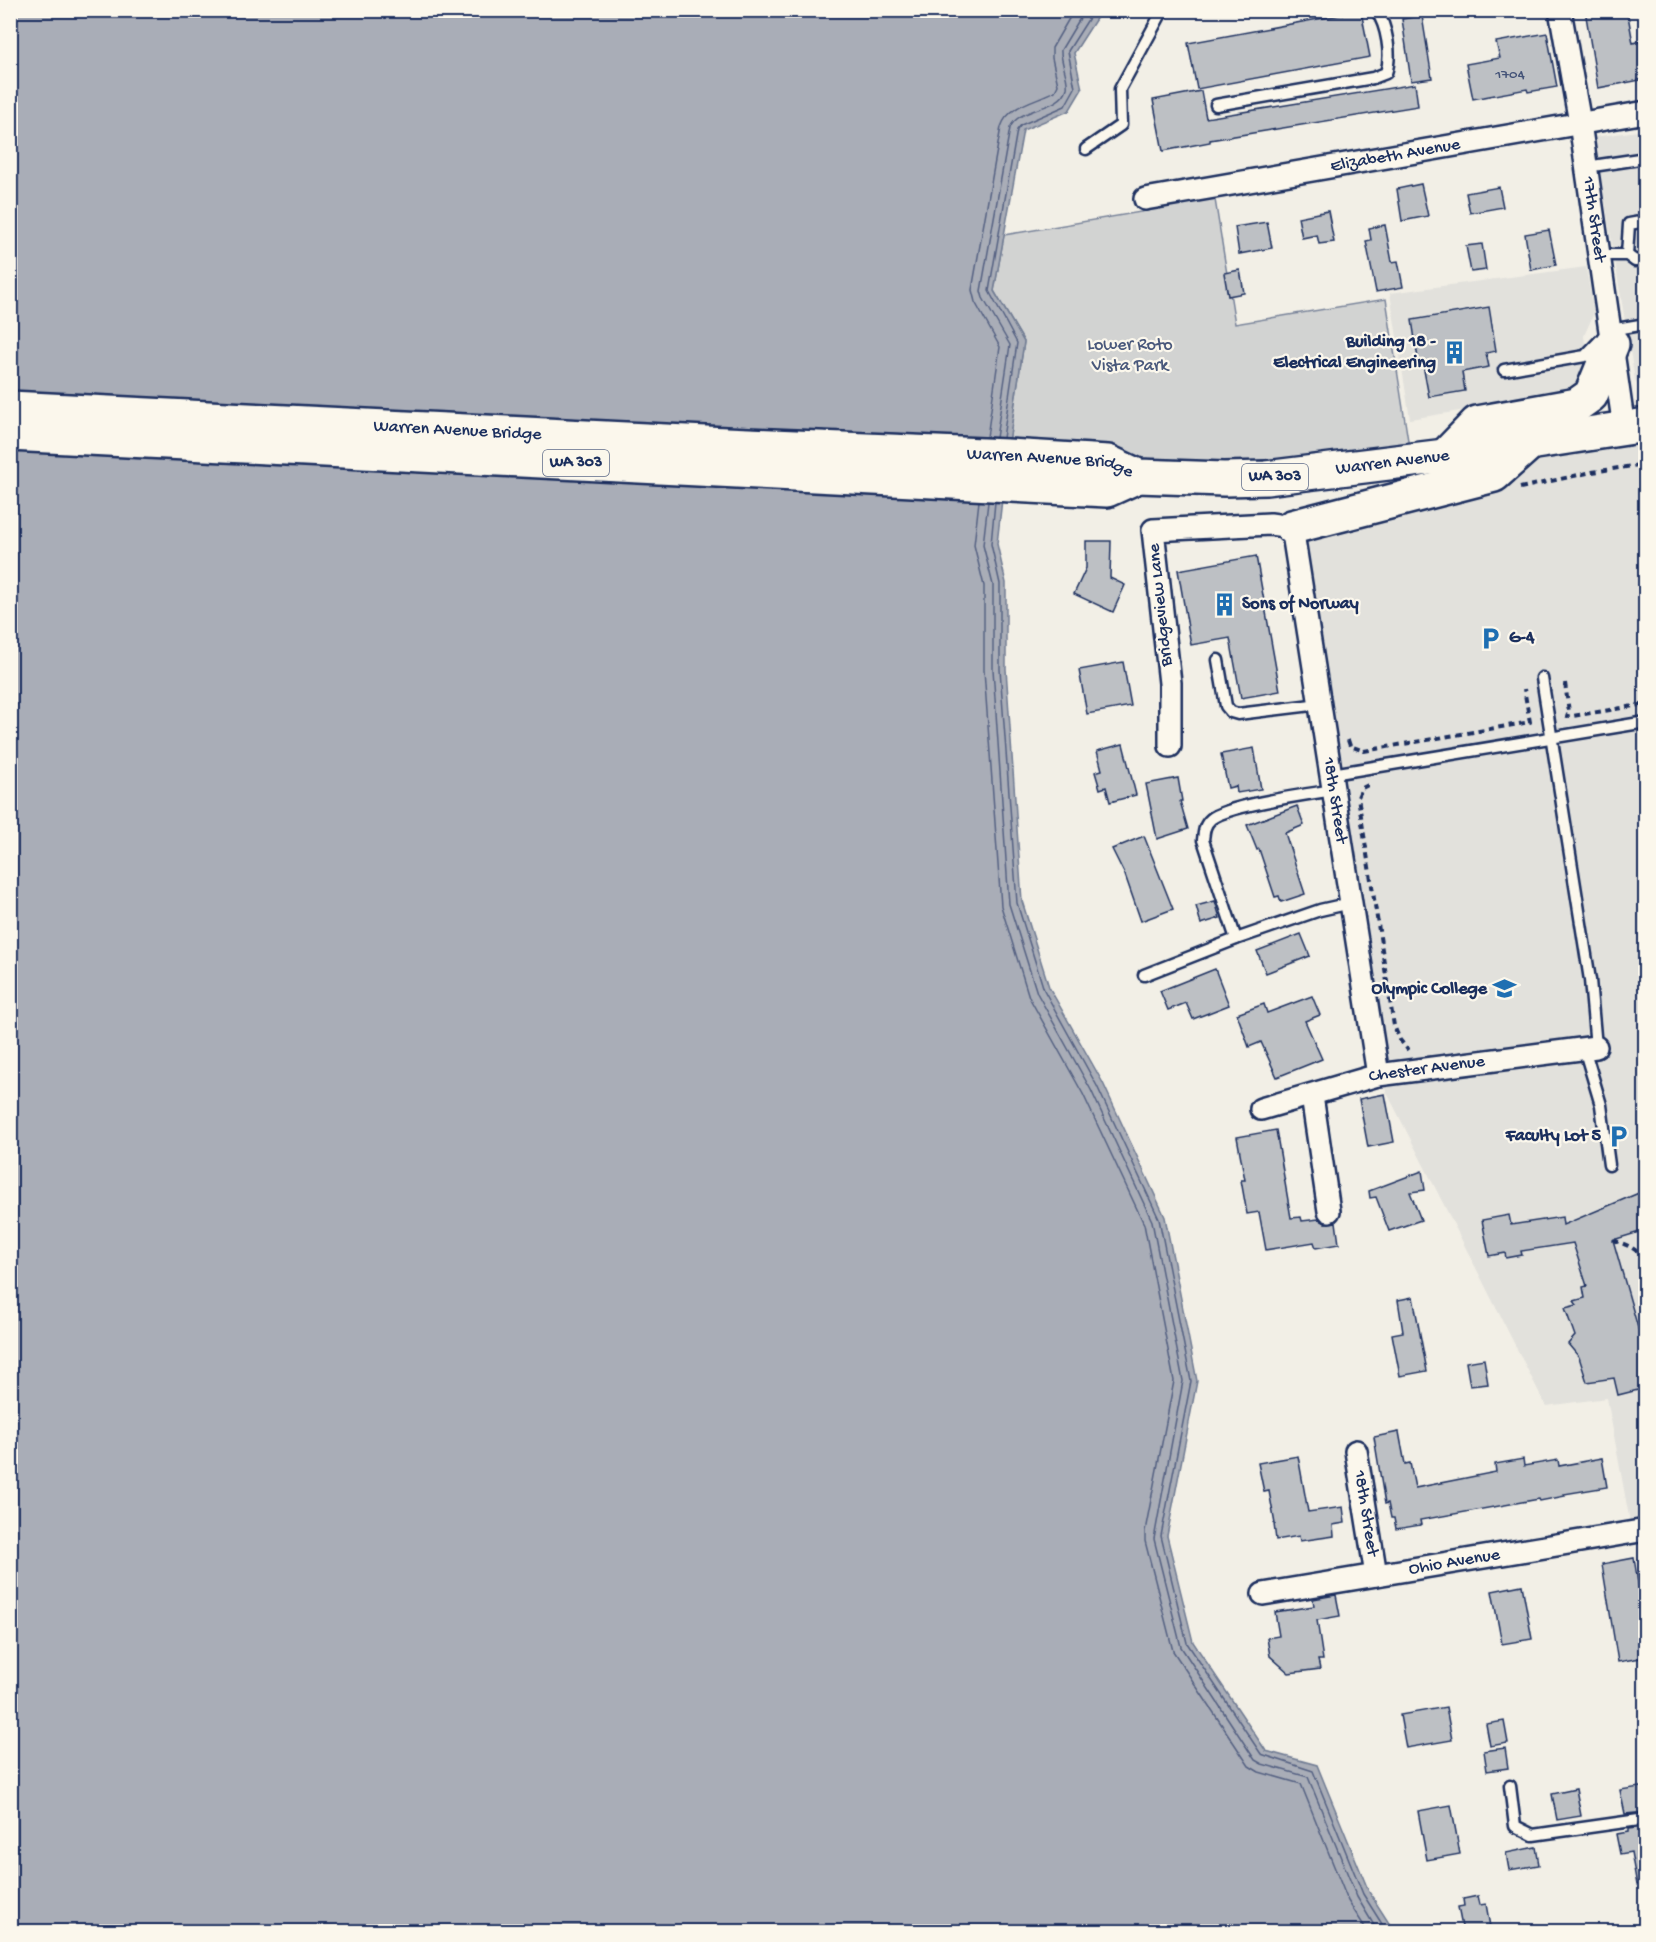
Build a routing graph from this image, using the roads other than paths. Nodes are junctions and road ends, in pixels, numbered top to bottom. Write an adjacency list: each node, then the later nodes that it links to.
1 (1163, 10): 7 (lane)
2 (1376, 10): 4 (lane)
3 (1560, 10): 6 (street, 17th Street)
4 (1215, 105)
5 (1646, 112): 6 (street, Elizabeth Avenue)
6 (1580, 123): 9 (street, 17th Street); 10 (street, Elizabeth Avenue)
7 (1086, 149)
8 (1646, 158): 9 (lane)
9 (1586, 167): 12 (street, 17th Street)
10 (1145, 199)
11 (1646, 221): 13 (lane)
12 (1599, 255): 13 (lane); 16 (street, 17th Street)
13 (1627, 255): 14 (lane)
14 (1646, 259)
15 (1646, 324): 16 (lane)
16 (1611, 337): 17 (lane); 19 (street, 17th Street); 22 (main road)
17 (1504, 370)
18 (10, 408): 23 (main road, Warren Avenue Bridge / WA 303)
19 (1635, 427): 21 (main road, Warren Avenue / WA 303)
20 (10, 434): 23 (main road, Warren Avenue Bridge / WA 303)
21 (1530, 443): 22 (main road, Warren Avenue / WA 303); 24 (main road)
22 (1445, 456): 23 (main road, Warren Avenue / WA 303)
23 (1138, 476)
24 (1292, 526): 27 (street, 18th Street); 30 (street, Bridgeview Lane)
25 (1218, 660): 27 (lane)
26 (1542, 678): 29 (lane)
27 (1320, 704): 31 (street, 18th Street)
28 (1646, 722): 29 (lane)
29 (1552, 738): 31 (lane); 35 (lane)
30 (1170, 746)
31 (1333, 782): 32 (street, 18th Street); 33 (lane)
32 (1351, 903): 33 (lane); 36 (street, 18th Street)
33 (1236, 939): 34 (lane)
34 (1144, 975)
35 (1590, 1048): 36 (street, Chester Avenue); 39 (lane)
36 (1378, 1076): 37 (street, Chester Avenue)
37 (1312, 1096): 38 (street, Chester Avenue); 40 (street)
38 (1261, 1109)
39 (1609, 1165)
40 (1329, 1211)
41 (1356, 1451): 43 (street, 18th Street)
42 (1646, 1530): 43 (street, Ohio Avenue)
43 (1376, 1575): 44 (street, Ohio Avenue)
44 (1263, 1594)
45 (1510, 1786): 46 (lane)
46 (1646, 1819)

